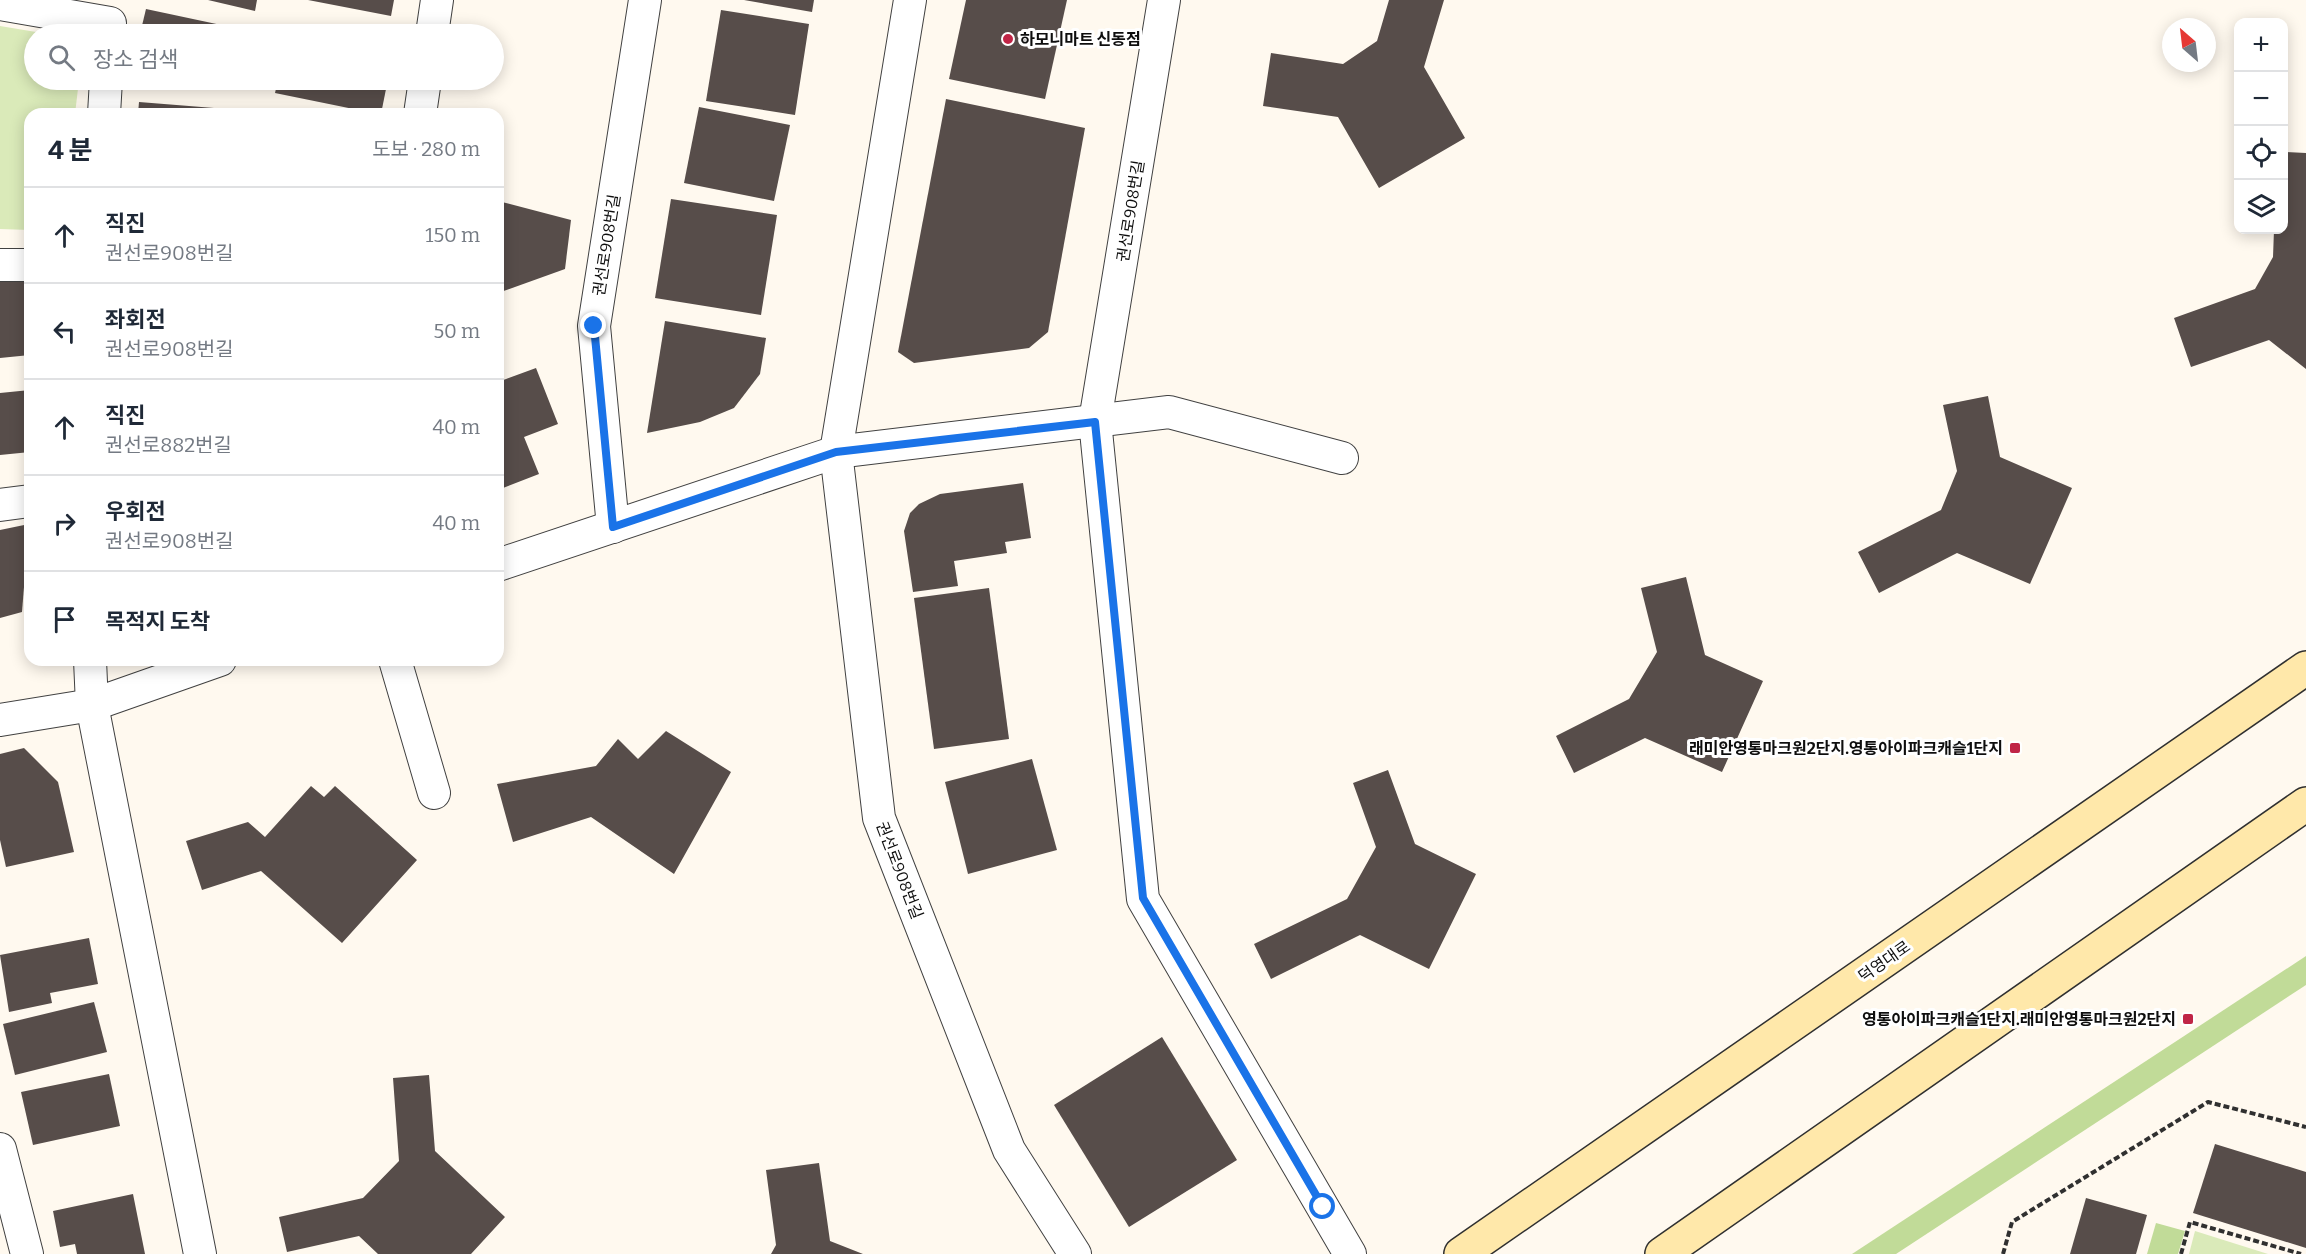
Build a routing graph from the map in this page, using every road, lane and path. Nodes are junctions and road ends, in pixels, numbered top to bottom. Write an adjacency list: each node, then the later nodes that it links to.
1 (437, 0): 7 (street)
2 (645, 0): 19 (street, 권선로908번길)
3 (910, 0): 15 (street, 권선로908번길)
4 (1164, 0): 14 (street, 권선로908번길)
5 (0, 4): 6 (street)
6 (111, 19)
7 (433, 24)
8 (105, 90): 10 (street)
9 (424, 90): 11 (street)
10 (104, 108)
11 (421, 108)
12 (0, 265): 13 (street)
13 (24, 265)
14 (1095, 422): 15 (street); 16 (street); 34 (street, 권선로908번길)
15 (836, 452): 19 (street); 33 (street, 권선로908번길)
16 (1342, 458)
17 (24, 502): 18 (street)
18 (0, 505)
19 (613, 527): 20 (street)
20 (504, 563)
21 (90, 666): 25 (street)
22 (203, 666): 25 (street)
23 (397, 666): 27 (street)
24 (2306, 668): 35 (main road, 덕영대로)
25 (92, 705): 26 (street); 32 (street)
26 (0, 720)
27 (434, 793)
28 (2306, 804): 36 (main road)
29 (2306, 1126): 37 (path)
30 (0, 1149): 31 (street)
31 (27, 1254)
32 (200, 1254)
33 (1075, 1254)
34 (1350, 1254)
35 (1461, 1254)
36 (1662, 1254)
37 (2003, 1254)
38 (2181, 1254): 39 (path)
39 (2301, 1254)

